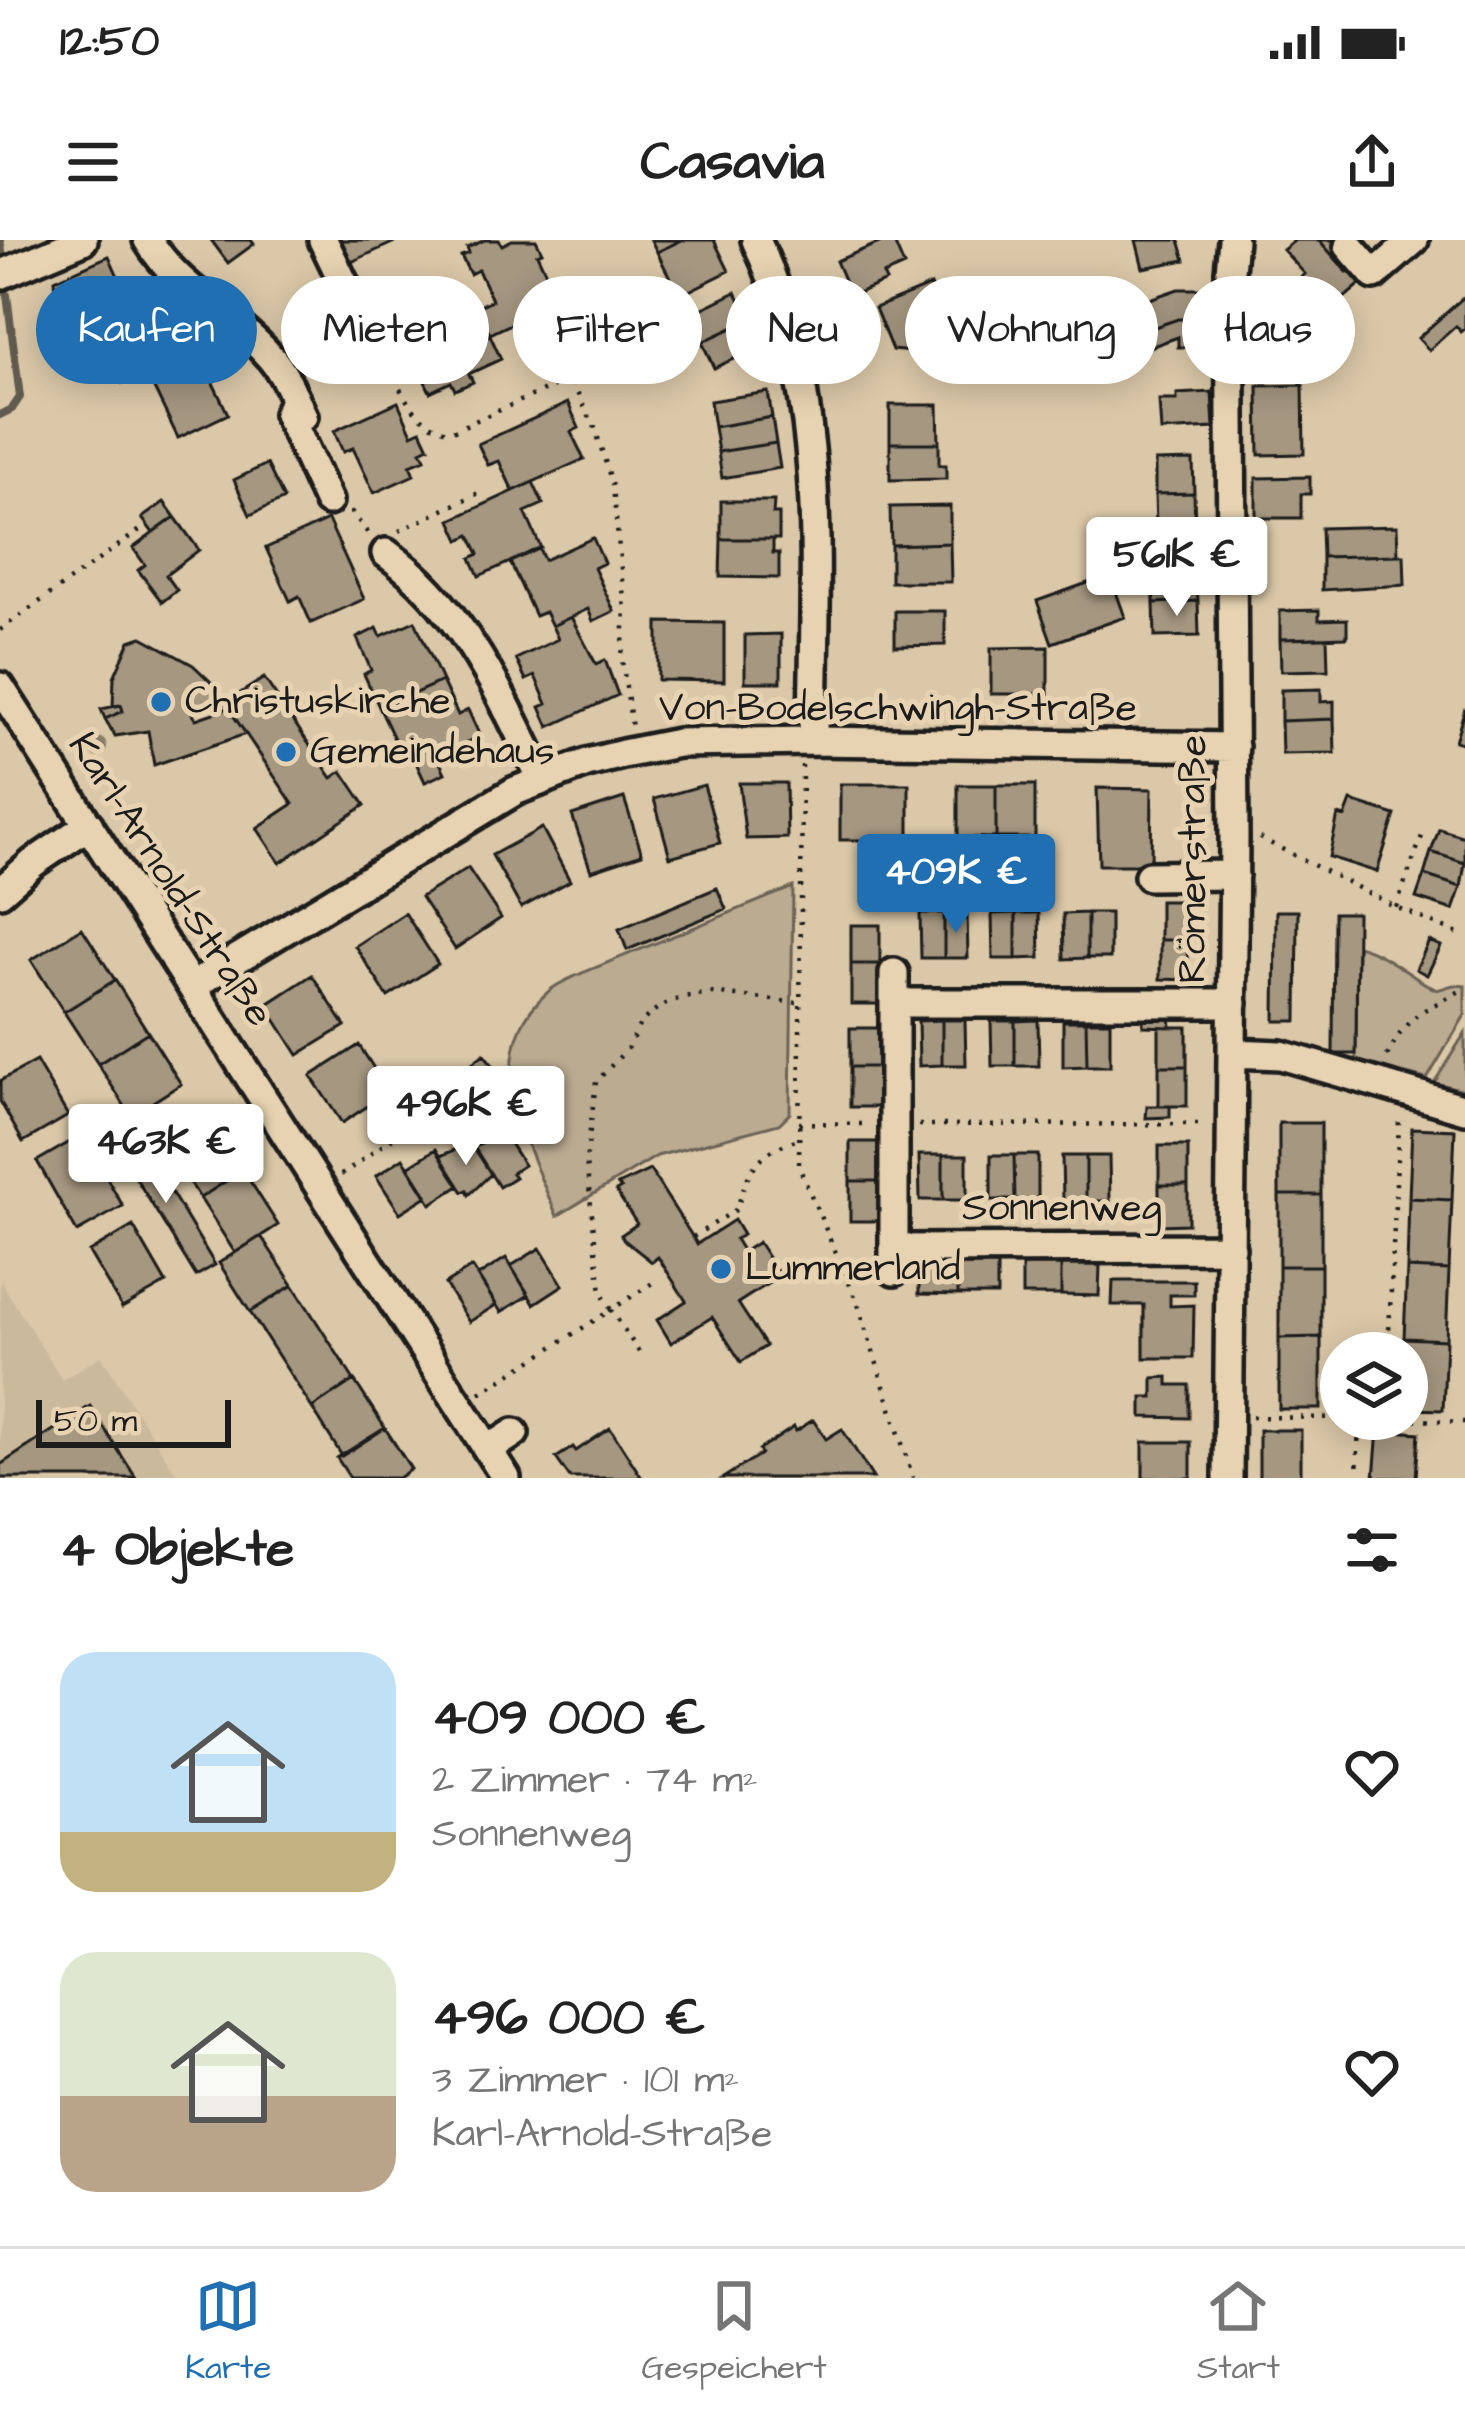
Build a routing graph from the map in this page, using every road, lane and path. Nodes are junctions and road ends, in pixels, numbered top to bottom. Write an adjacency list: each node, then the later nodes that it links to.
1 (83, 240): 8 (street)
2 (148, 240): 12 (street)
3 (323, 240): 9 (street)
4 (756, 240): 17 (street)
5 (1233, 240): 18 (street, Römerstraße)
6 (1359, 243): 7 (street)
7 (1399, 248)
8 (0, 275)
9 (340, 276)
10 (399, 384): 19 (path)
11 (483, 491): 14 (path)
12 (328, 501)
13 (143, 528): 15 (path)
14 (380, 544): 20 (street)
15 (0, 630)
16 (0, 687): 21 (street, Karl-Arnold-Straße)
17 (807, 741): 18 (street, Von-Bodelschwingh-Straße); 19 (street, Von-Bodelschwingh-Straße); 32 (path)
18 (1234, 747): 23 (street, Römerstraße)
19 (637, 751): 20 (street, Von-Bodelschwingh-Straße)
20 (542, 779): 30 (street, Von-Bodelschwingh-Straße)
21 (89, 825): 26 (street); 30 (street, Karl-Arnold-Straße)
22 (1422, 836): 27 (path)
23 (1234, 837): 24 (street, Römerstraße); 27 (path)
24 (1234, 875): 25 (street); 34 (street, Römerstraße)
25 (1148, 876)
26 (0, 892)
27 (1396, 907): 28 (path)
28 (1465, 937)
29 (893, 973): 33 (street, Sonnenweg)
30 (192, 986): 44 (street, Karl-Arnold-Straße)
31 (1465, 988): 36 (path)
32 (800, 1003): 40 (path); 48 (path)
33 (894, 1003): 34 (street); 42 (street, Sonnenweg)
34 (1233, 1003): 35 (street, Römerstraße)
35 (1233, 1053): 36 (street); 41 (street, Römerstraße)
36 (1372, 1082): 37 (street)
37 (1401, 1090): 39 (street); 49 (path)
38 (484, 1103): 44 (path)
39 (1465, 1109)
40 (799, 1124): 42 (path); 43 (path)
41 (1233, 1124): 42 (path); 46 (street, Römerstraße)
42 (894, 1125): 46 (street, Sonnenweg)
43 (799, 1139): 45 (path); 60 (path)
44 (321, 1188): 51 (street, Karl-Arnold-Straße)
45 (693, 1237)
46 (1231, 1248): 52 (street, Römerstraße)
47 (654, 1282): 48 (path)
48 (611, 1310): 50 (path); 51 (path)
49 (1389, 1332)
50 (639, 1352)
51 (460, 1406): 58 (street, Karl-Arnold-Straße)
52 (1228, 1417): 53 (path); 61 (street, Römerstraße)
53 (1320, 1418)
54 (1428, 1421): 55 (path)
55 (1465, 1422)
56 (514, 1433): 58 (street)
57 (1358, 1440): 62 (path)
58 (488, 1450): 59 (street, Karl-Arnold-Straße)
59 (506, 1478)
60 (913, 1478)
61 (1228, 1478)
62 (1357, 1478)

